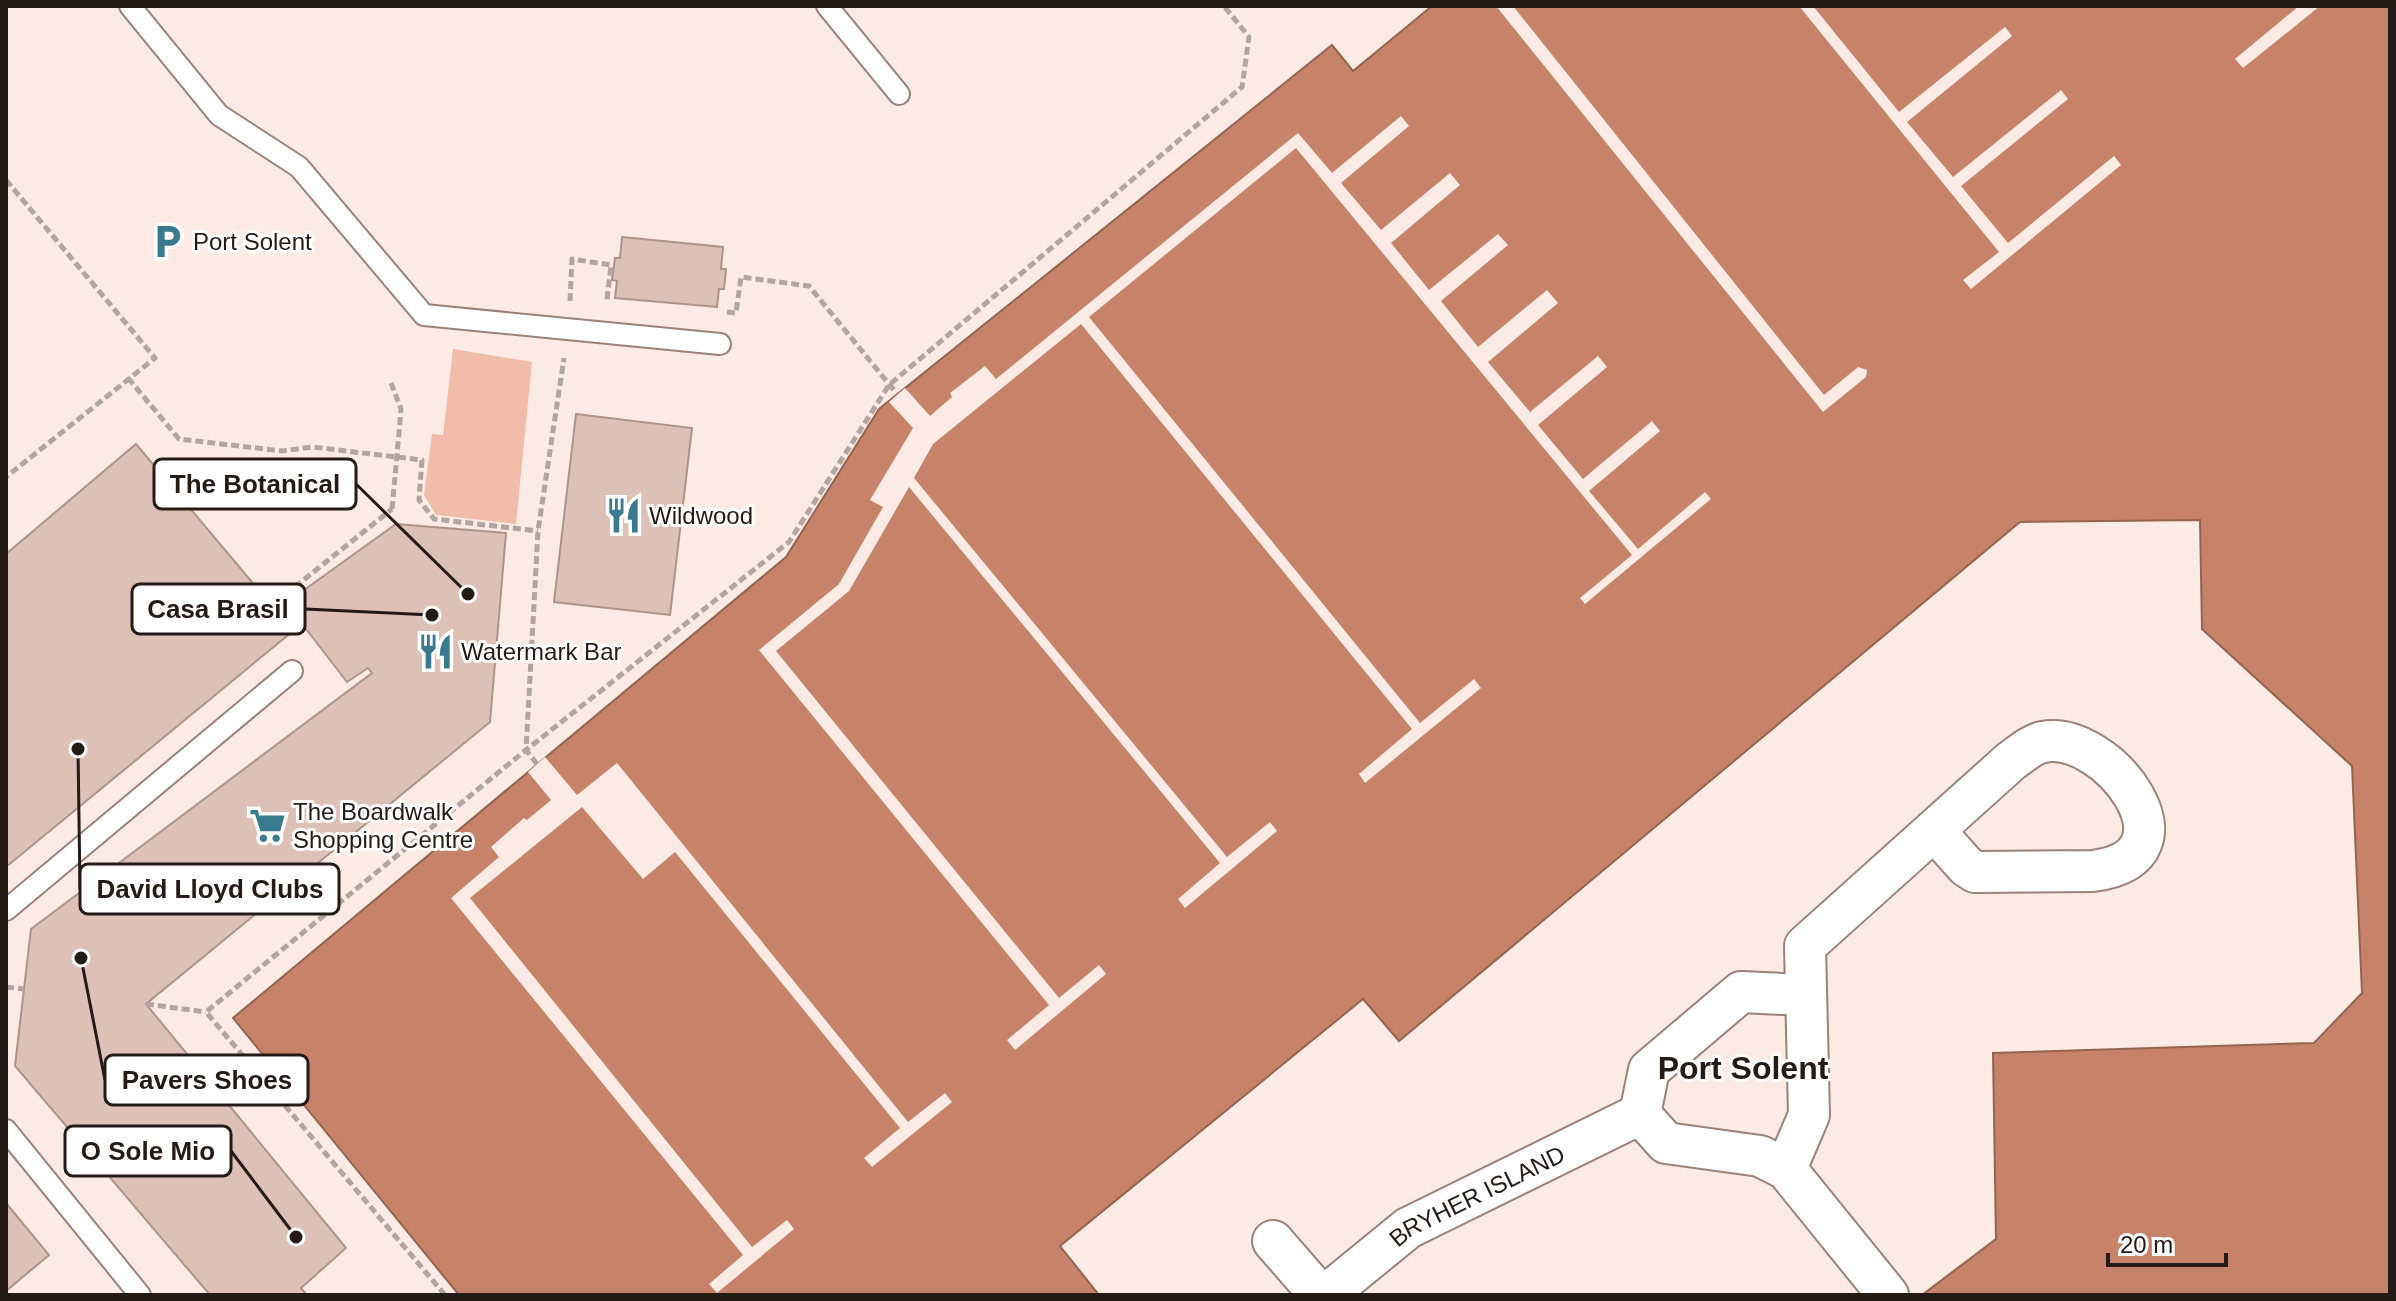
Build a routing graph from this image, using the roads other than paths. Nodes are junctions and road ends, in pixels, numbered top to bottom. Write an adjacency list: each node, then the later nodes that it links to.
1 (130, 6): 4 (lane)
2 (827, 6): 3 (lane)
3 (899, 94)
4 (720, 344)
5 (292, 671): 7 (lane)
6 (1934, 830): 6 (street); 8 (street)
7 (6, 910)
8 (1804, 995): 9 (street); 11 (street)
9 (1640, 1114): 11 (street); 14 (street, BRYHER ISLAND)
10 (6, 1130): 13 (lane)
11 (1786, 1169): 15 (street)
12 (1273, 1241): 14 (street, BRYHER ISLAND)
13 (140, 1295)
14 (1323, 1295)
15 (1888, 1295)

